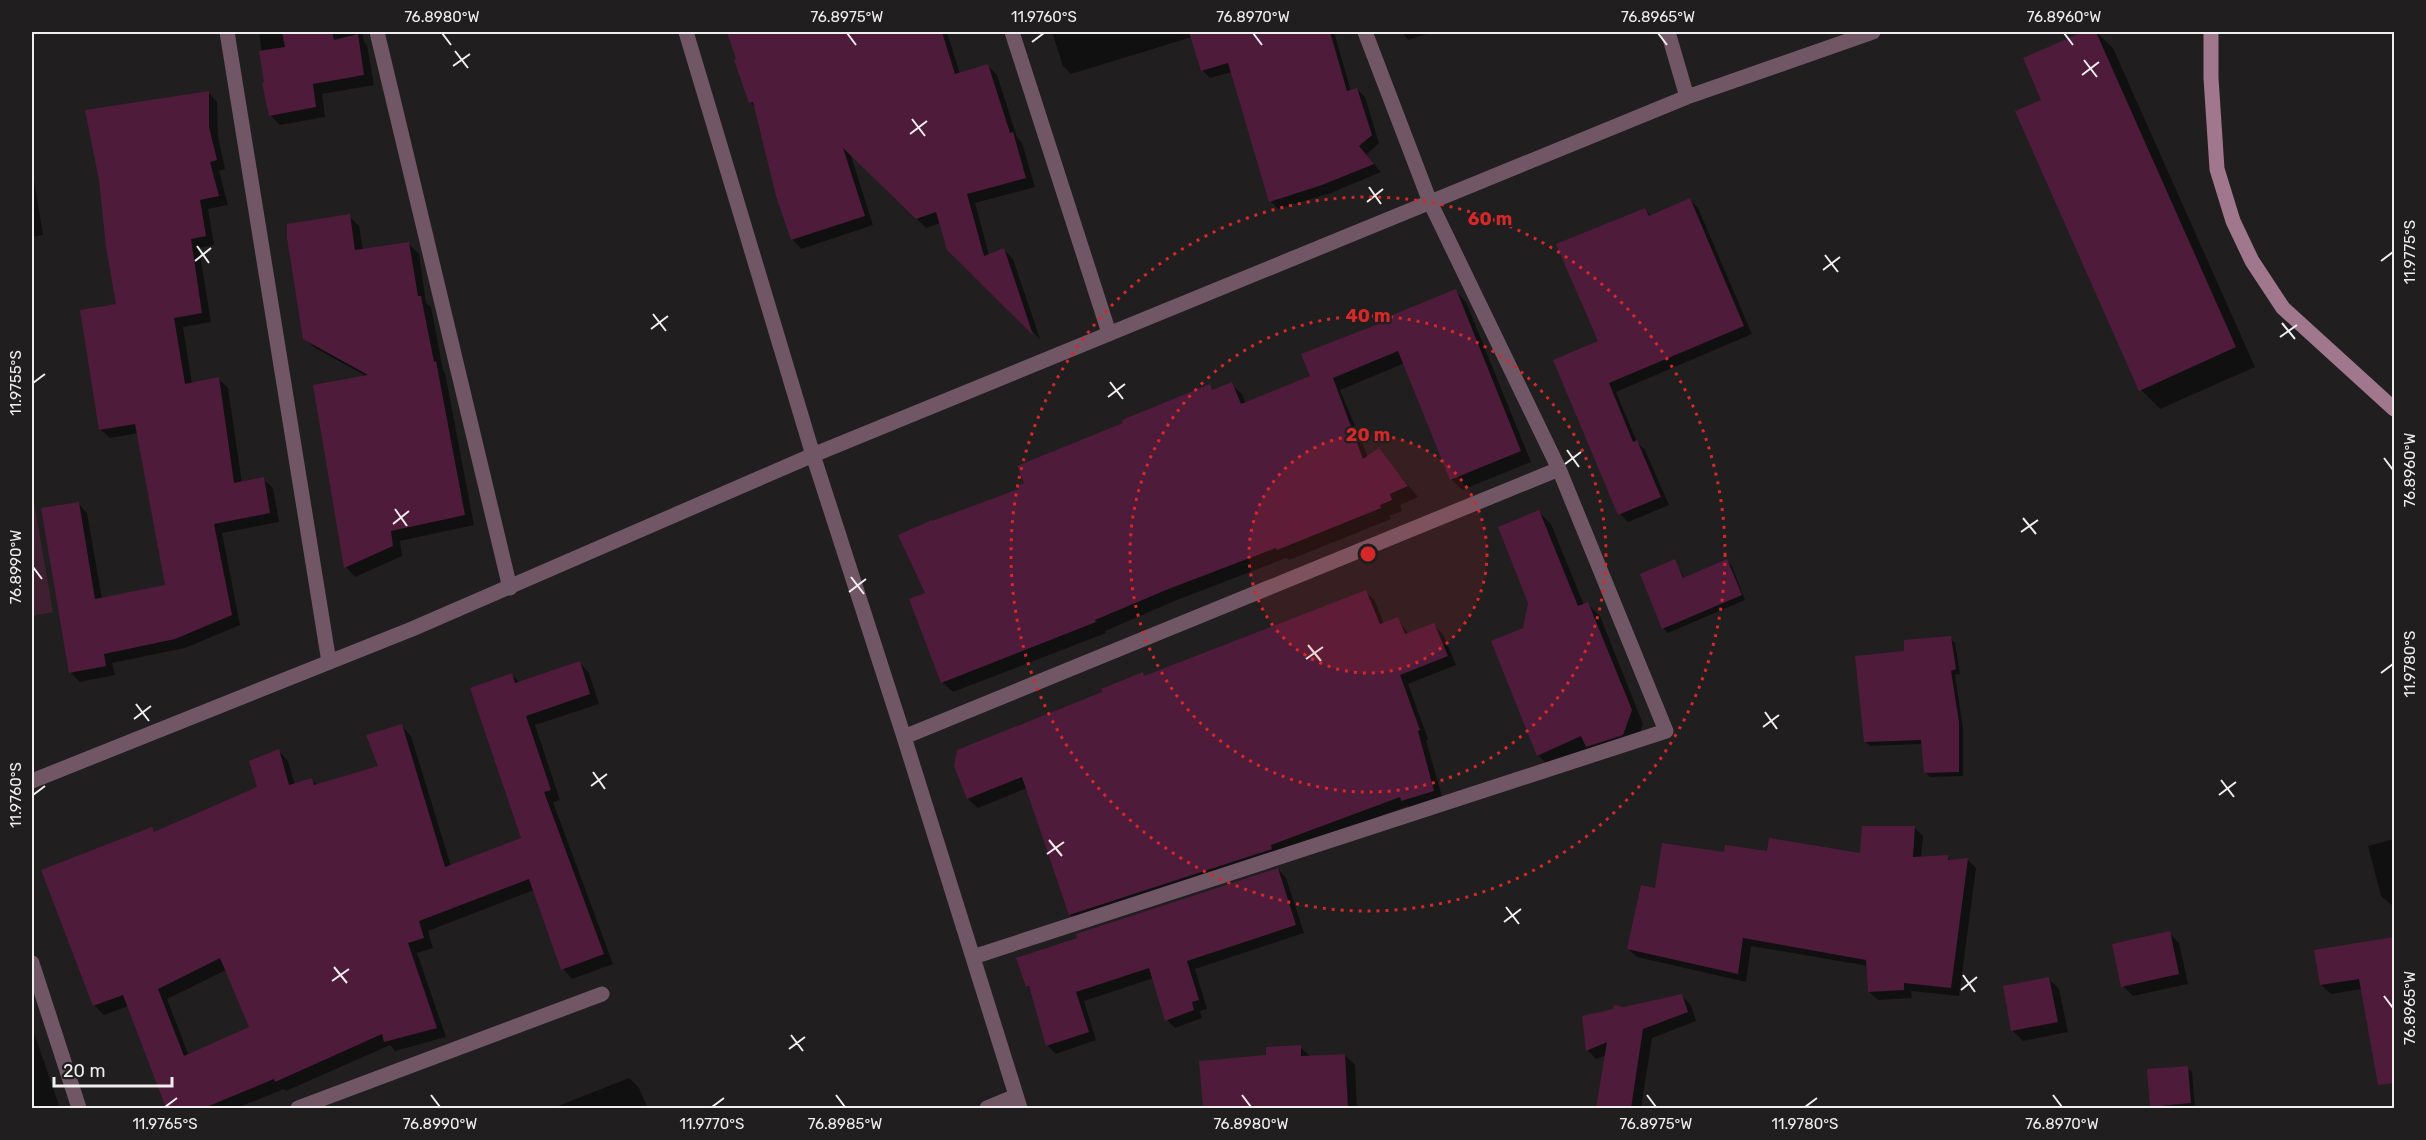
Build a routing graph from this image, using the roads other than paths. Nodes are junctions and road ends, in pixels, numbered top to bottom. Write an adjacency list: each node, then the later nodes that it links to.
1 (227, 32): 16 (street)
2 (377, 32): 15 (street)
3 (686, 32): 13 (street)
4 (1012, 32): 11 (street)
5 (1365, 32): 10 (street)
6 (1668, 32): 9 (street)
7 (1873, 32): 9 (street)
8 (2211, 32): 12 (main road)
9 (1687, 97): 10 (street)
10 (1430, 202): 11 (street); 14 (street)
11 (1109, 333): 13 (street)
12 (2394, 409)
13 (813, 455): 15 (street); 17 (street)
14 (1559, 469): 17 (street); 19 (street)
15 (510, 588): 16 (street)
16 (329, 662): 18 (street)
17 (904, 737): 19 (street)
18 (32, 781)
19 (973, 957): 22 (street)
20 (32, 963): 23 (street)
21 (602, 994): 24 (street)
22 (1018, 1102): 25 (street)
23 (79, 1108)
24 (298, 1108)
25 (987, 1108)

